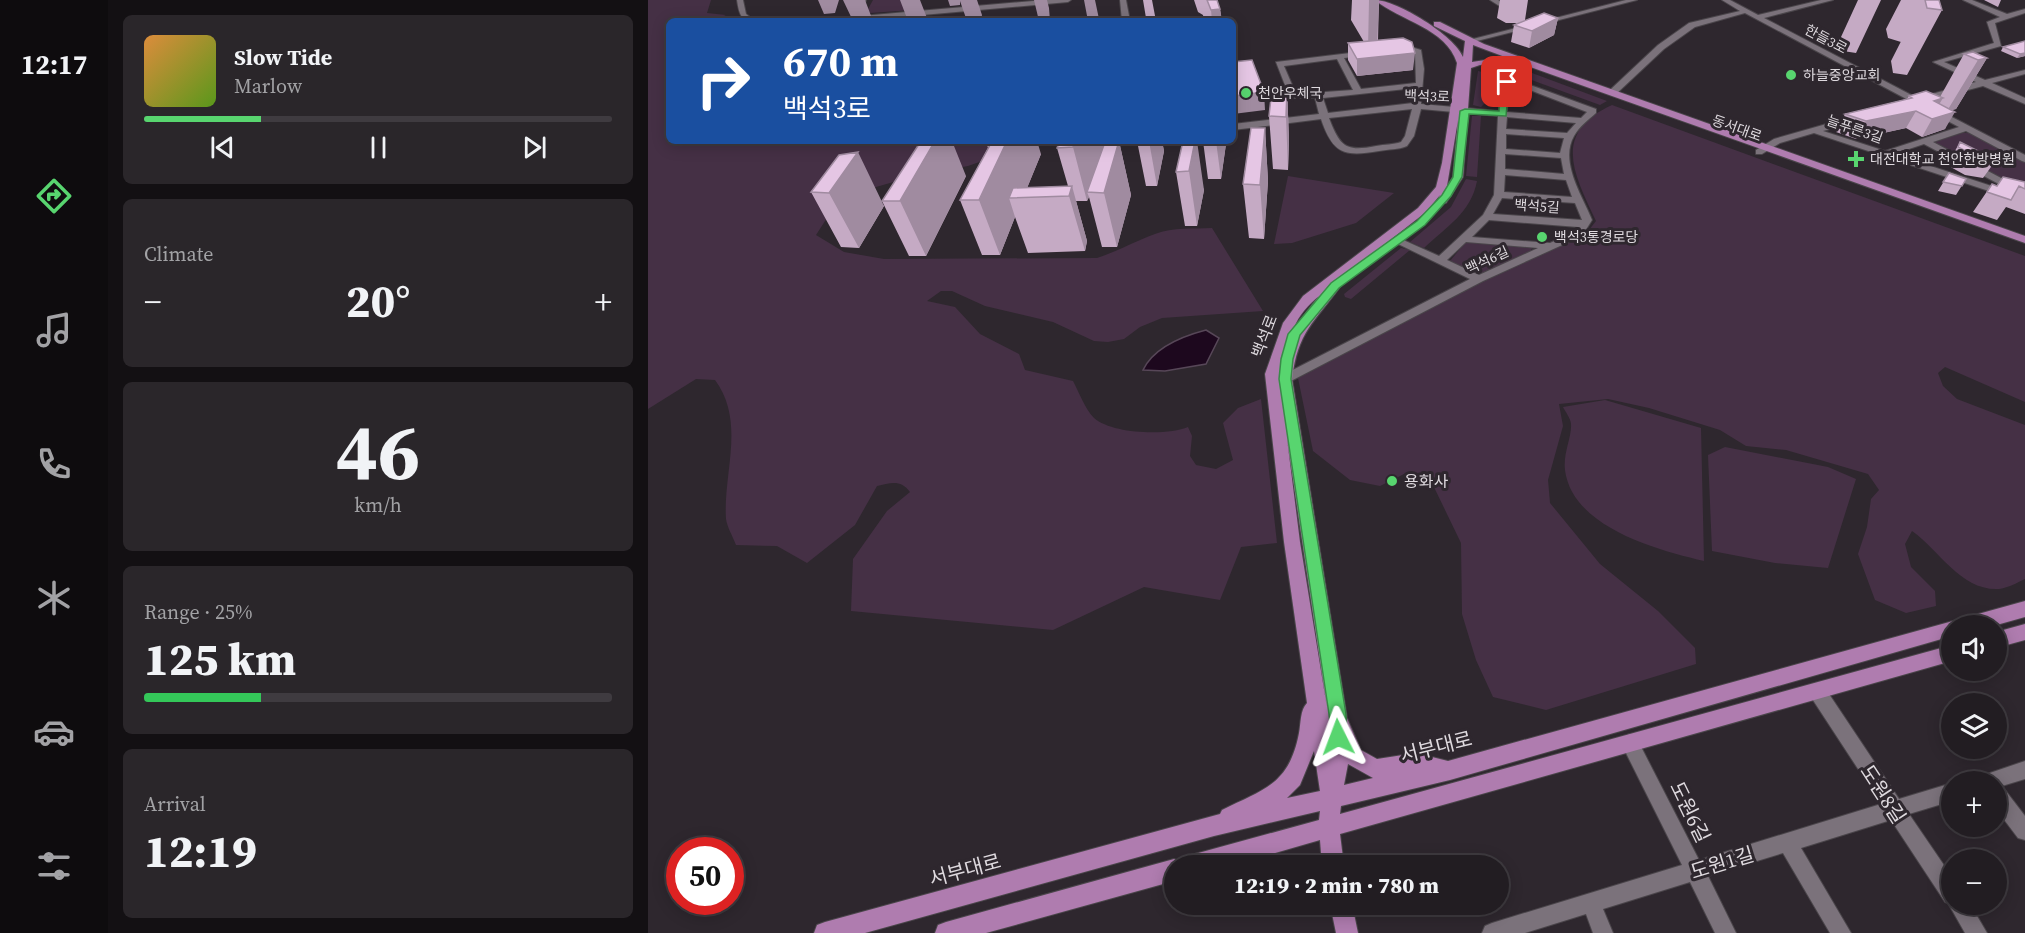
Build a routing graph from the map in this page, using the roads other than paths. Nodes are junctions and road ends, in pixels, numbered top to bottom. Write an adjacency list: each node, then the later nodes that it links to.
1 (740, 0): 16 (street)
2 (863, 0): 17 (street)
3 (1068, 0): 18 (street)
4 (1123, 0): 19 (street)
5 (1379, 0): 21 (main road)
6 (1394, 0): 21 (main road)
7 (1493, 0): 20 (street)
8 (1634, 0): 20 (street)
9 (1725, 0): 12 (street, 한들3로)
10 (1830, 0): 15 (street)
11 (1966, 0): 14 (street)
12 (1746, 11): 15 (street, 한들3로); 29 (street)
13 (2025, 11): 14 (street)
14 (2005, 16): 26 (street)
15 (1758, 17): 32 (street, 한들3로)
16 (747, 18)
17 (854, 18)
18 (874, 18)
19 (1126, 18)
20 (1537, 25): 21 (street)
21 (1465, 48): 23 (main road, 동서대로); 24 (main road, 백석로); 29 (main road, 동서대로); 36 (main road, 백석로)
22 (1340, 57): 27 (street); 28 (street); 31 (street)
23 (1505, 60): 24 (main road); 48 (main road, 동서대로)
24 (1468, 66): 36 (main road, 백석로)
25 (2025, 72): 26 (street)
26 (1983, 83): 32 (street); 33 (street)
27 (1419, 85): 28 (street); 35 (street)
28 (1357, 90): 31 (street)
29 (1613, 92): 48 (main road, 동서대로)
30 (1550, 95): 37 (street, 백석5길); 40 (street); 41 (street, 백석5길)
31 (1317, 96): 39 (street)
32 (1915, 101): 34 (street); 43 (street, 한들3로)
33 (2025, 101)
34 (1898, 106)
35 (1417, 107): 36 (street, 백석3로); 39 (street, 백석3로); 39 (street)
36 (1459, 111): 37 (street, 백석3로); 63 (main road, 백석로); 76 (main road, 백석로)
37 (1503, 114): 40 (street, 백석3로); 45 (street, 백석5길)
38 (1867, 115): 44 (street)
39 (1325, 117): 42 (street, 백석3로)
40 (1549, 117): 41 (street, 백석3로)
41 (1584, 121): 46 (street)
42 (1236, 127)
43 (1966, 129): 47 (street, 늘푸른3길); 52 (street, 한들3로)
44 (1816, 130): 48 (street); 50 (street, 늘푸른3길)
45 (1503, 131): 46 (street); 49 (street, 백석5길)
46 (1569, 136): 51 (street)
47 (1925, 141): 50 (street, 늘푸른3길); 56 (street)
48 (1763, 150): 62 (main road, 동서대로); 65 (main road, 동서대로)
49 (1502, 151): 51 (street); 53 (street, 백석5길)
50 (1885, 154): 58 (street, 늘푸른3길)
51 (1565, 156): 54 (street)
52 (2025, 159)
53 (1501, 172): 54 (street, 백석5길); 55 (street, 백석5길)
54 (1570, 177): 57 (street)
55 (1499, 195): 57 (street, 백석5길); 59 (street, 백석5길)
56 (2025, 195)
57 (1580, 200): 60 (street)
58 (2025, 200)
59 (1487, 217): 60 (street, 백석5길); 61 (street, 백석5길)
60 (1585, 224): 64 (street, 백석6길)
61 (1465, 239): 64 (street); 66 (street, 백석5길)
62 (2025, 240)
63 (1397, 241): 66 (street); 68 (main road, 백석로)
64 (1551, 246): 67 (street, 백석6길)
65 (2025, 249)
66 (1440, 261): 67 (street)
67 (1479, 279): 68 (street, 백석6길)
68 (1285, 379): 77 (main road, 백석로)
69 (2025, 609): 70 (main road)
70 (2003, 615)
71 (1941, 631): 79 (main road, 서부대로)
72 (2025, 632): 73 (main road)
73 (2007, 637)
74 (1941, 656): 75 (main road)
75 (1817, 691): 78 (main road); 85 (street, 도원8길)
76 (1314, 693): 83 (main road, 백석로); 86 (main road)
77 (1337, 714): 79 (main road); 83 (main road, 백석로)
78 (1630, 743): 87 (main road); 92 (street, 도원6길)
79 (1450, 770): 83 (main road, 서부대로)
80 (2025, 770): 81 (street)
81 (2007, 775)
82 (1941, 795): 85 (street, 도원1길)
83 (1331, 798): 86 (main road, 서부대로); 87 (main road, 백석로)
84 (2007, 807): 88 (street)
85 (1894, 810): 89 (street, 도원1길); 94 (street, 도원8길)
86 (1214, 826): 98 (main road, 서부대로)
87 (1329, 828): 90 (main road); 91 (main road, 백석로)
88 (2025, 831)
89 (1788, 843): 92 (street, 도원1길); 104 (street)
90 (1231, 855)
91 (1332, 855)
92 (1694, 871): 95 (street, 도원1길); 103 (street, 도원6길)
93 (1164, 873): 99 (main road)
94 (1941, 880)
95 (1591, 903): 101 (street, 도원1길); 102 (street)
96 (1343, 915): 100 (main road)
97 (1965, 915): 105 (street)
98 (825, 933)
99 (946, 933)
100 (1347, 933)
101 (1492, 933)
102 (1603, 933)
103 (1726, 933)
104 (1842, 933)
105 (1977, 933)

